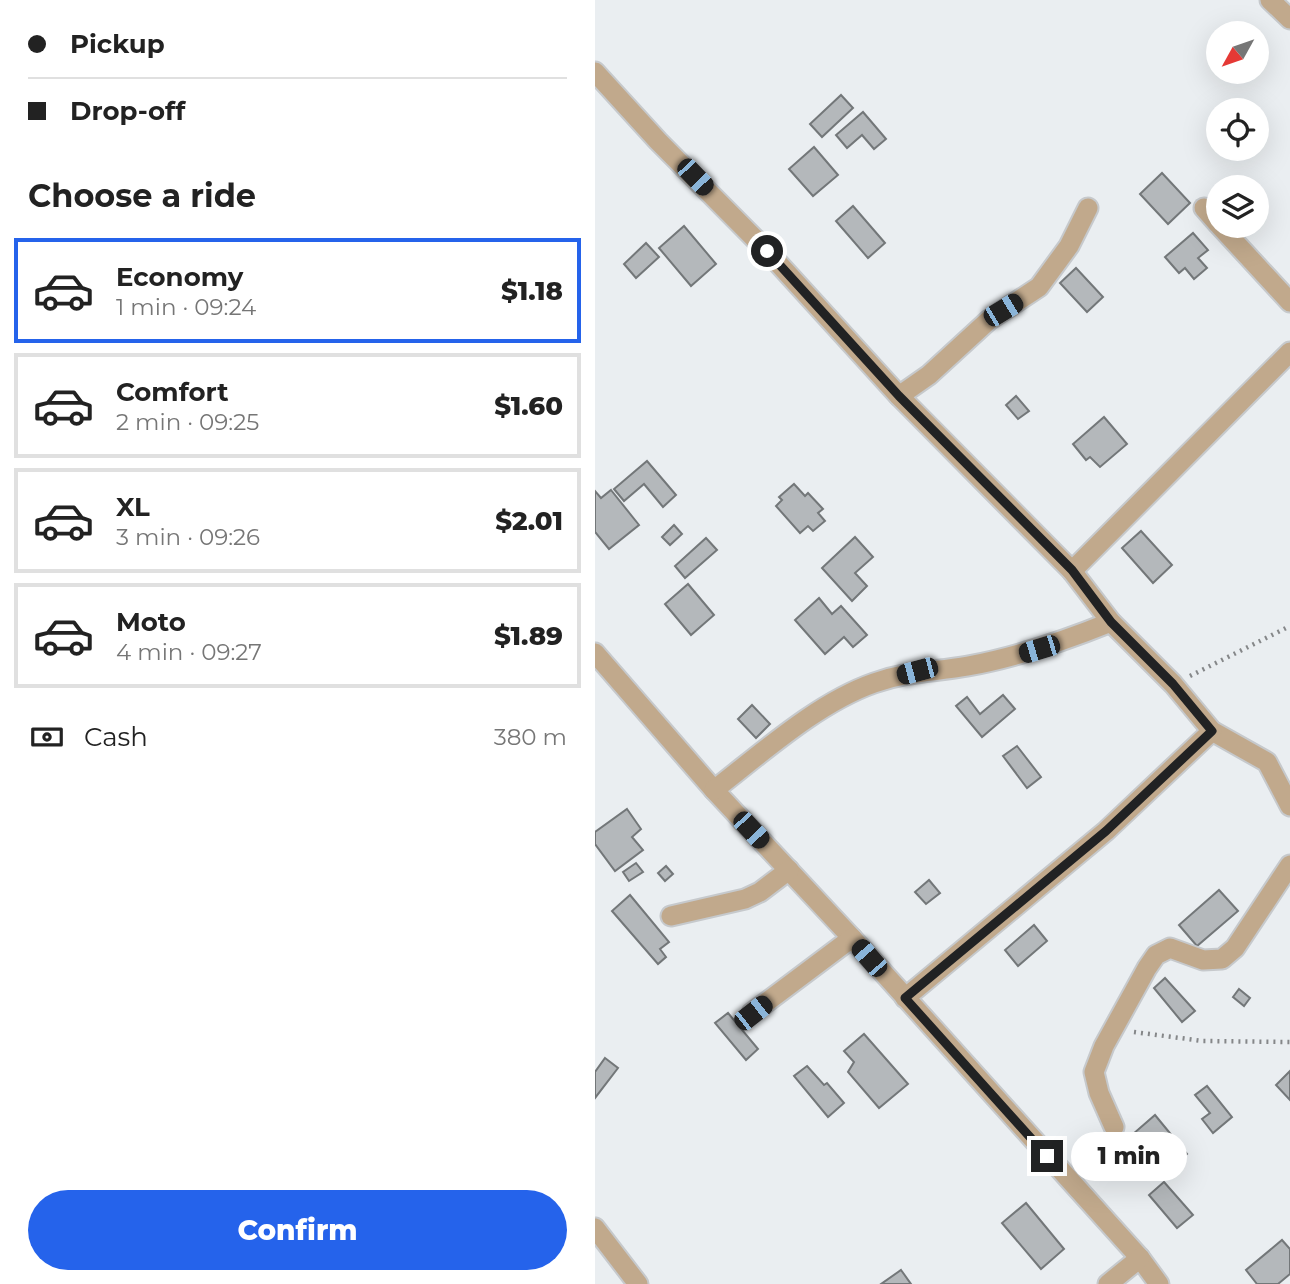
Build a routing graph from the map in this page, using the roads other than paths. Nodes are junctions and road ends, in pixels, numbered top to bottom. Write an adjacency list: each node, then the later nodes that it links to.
1 (1271, 0): 2 (street)
2 (1290, 19)
3 (595, 72): 10 (street)
4 (1088, 208): 10 (street)
5 (1204, 208): 6 (street)
6 (1206, 210)
7 (1231, 238): 8 (street)
8 (1290, 302)
9 (1290, 352): 11 (street)
10 (899, 396): 11 (street)
11 (1072, 570): 12 (street)
12 (1111, 622): 14 (street); 15 (street)
13 (595, 653): 15 (street)
14 (1212, 731): 16 (street); 21 (street)
15 (714, 790): 18 (street)
16 (1290, 806)
17 (1290, 865): 23 (street)
18 (789, 870): 19 (street); 20 (street)
19 (671, 916)
20 (852, 938): 21 (street); 22 (street)
21 (905, 998): 25 (street)
22 (753, 1013)
23 (1114, 1127)
24 (595, 1228): 26 (street)
25 (1139, 1258): 27 (street); 28 (street)
26 (638, 1284)
27 (1108, 1284)
28 (1159, 1284)

